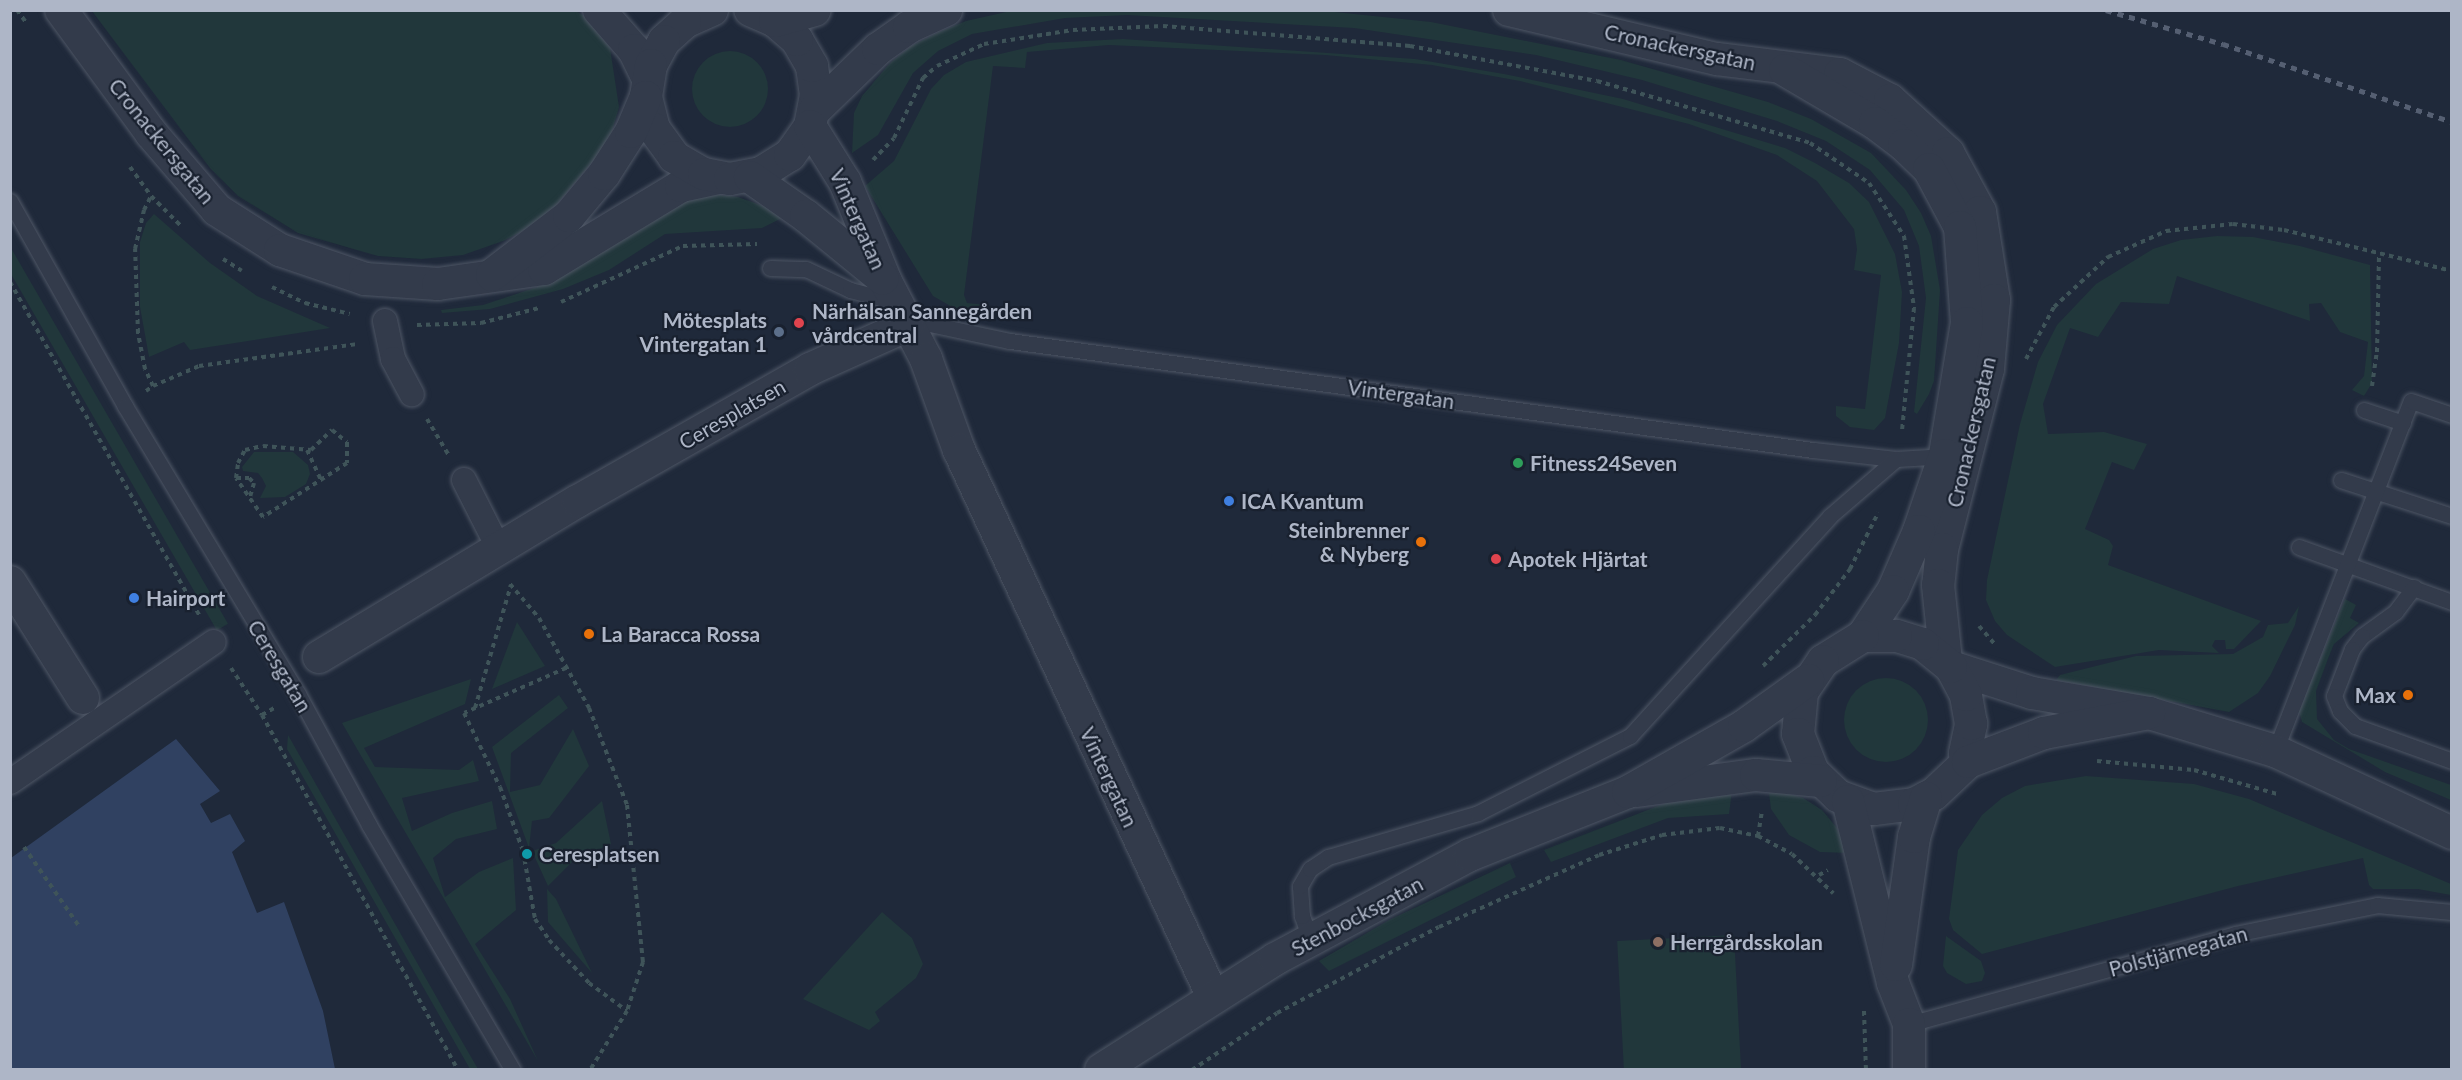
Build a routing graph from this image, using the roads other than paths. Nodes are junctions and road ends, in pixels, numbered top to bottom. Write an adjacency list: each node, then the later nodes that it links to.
1 (61, 10): 13 (street, Cronackersgatan)
2 (599, 10): 8 (street)
3 (712, 10): 8 (street, Cronackersgatan)
4 (815, 10): 7 (street)
5 (946, 10): 9 (street, Cronackersgatan)
6 (1509, 10): 21 (street, Cronackersgatan)
7 (762, 16): 9 (street)
8 (647, 88): 10 (street); 13 (street, Cronackersgatan)
9 (812, 118): 10 (street, Cronackersgatan); 14 (street, Vintergatan)
10 (735, 177): 13 (street, Cronackersgatan); 14 (street, Vintergatan)
11 (10, 201): 53 (lane, Ceresgatan)
12 (770, 268): 14 (lane)
13 (492, 275)
14 (897, 303): 20 (lane, Vintergatan); 27 (street, Ceresplatsen); 51 (street, Vintergatan)
15 (387, 330): 16 (street)
16 (412, 394)
17 (2366, 410): 19 (lane)
18 (2451, 415): 19 (lane)
19 (2403, 423): 24 (lane)
20 (1896, 459): 21 (lane, Vintergatan); 49 (lane)
21 (1955, 461): 32 (street, Cronackersgatan); 35 (street, Cronackersgatan)
22 (464, 480): 27 (street)
23 (2342, 480): 24 (lane)
24 (2377, 491): 25 (lane); 28 (lane)
25 (2451, 516)
26 (2300, 547): 28 (lane)
27 (494, 554): 34 (street, Ceresplatsen)
28 (2348, 562): 30 (lane); 39 (lane)
29 (10, 582): 37 (street)
30 (2414, 587): 31 (lane); 40 (lane)
31 (2451, 602)
32 (1863, 636): 35 (street); 36 (street)
33 (214, 642): 37 (street)
34 (319, 657)
35 (1949, 664): 38 (street); 41 (street)
36 (1808, 680): 42 (street); 44 (street, Stenbocksgatan)
37 (90, 710): 43 (street)
38 (2148, 713): 39 (street); 41 (street)
39 (2275, 751): 47 (street)
40 (2451, 761)
41 (1968, 762): 45 (street)
42 (1821, 781): 44 (street, Stenbocksgatan); 46 (street)
43 (10, 782)
44 (1628, 792): 49 (street, Stenbocksgatan)
45 (1926, 798): 46 (street); 50 (street)
46 (1848, 801): 50 (street)
47 (2451, 833)
48 (2451, 912): 52 (lane, Polstjärnegatan)
49 (1311, 942): 51 (street, Stenbocksgatan)
50 (1893, 983): 52 (street)
51 (1213, 997): 54 (street, Stenbocksgatan)
52 (1909, 1024): 55 (street)
53 (513, 1070)
54 (1101, 1070)
55 (1909, 1070)

